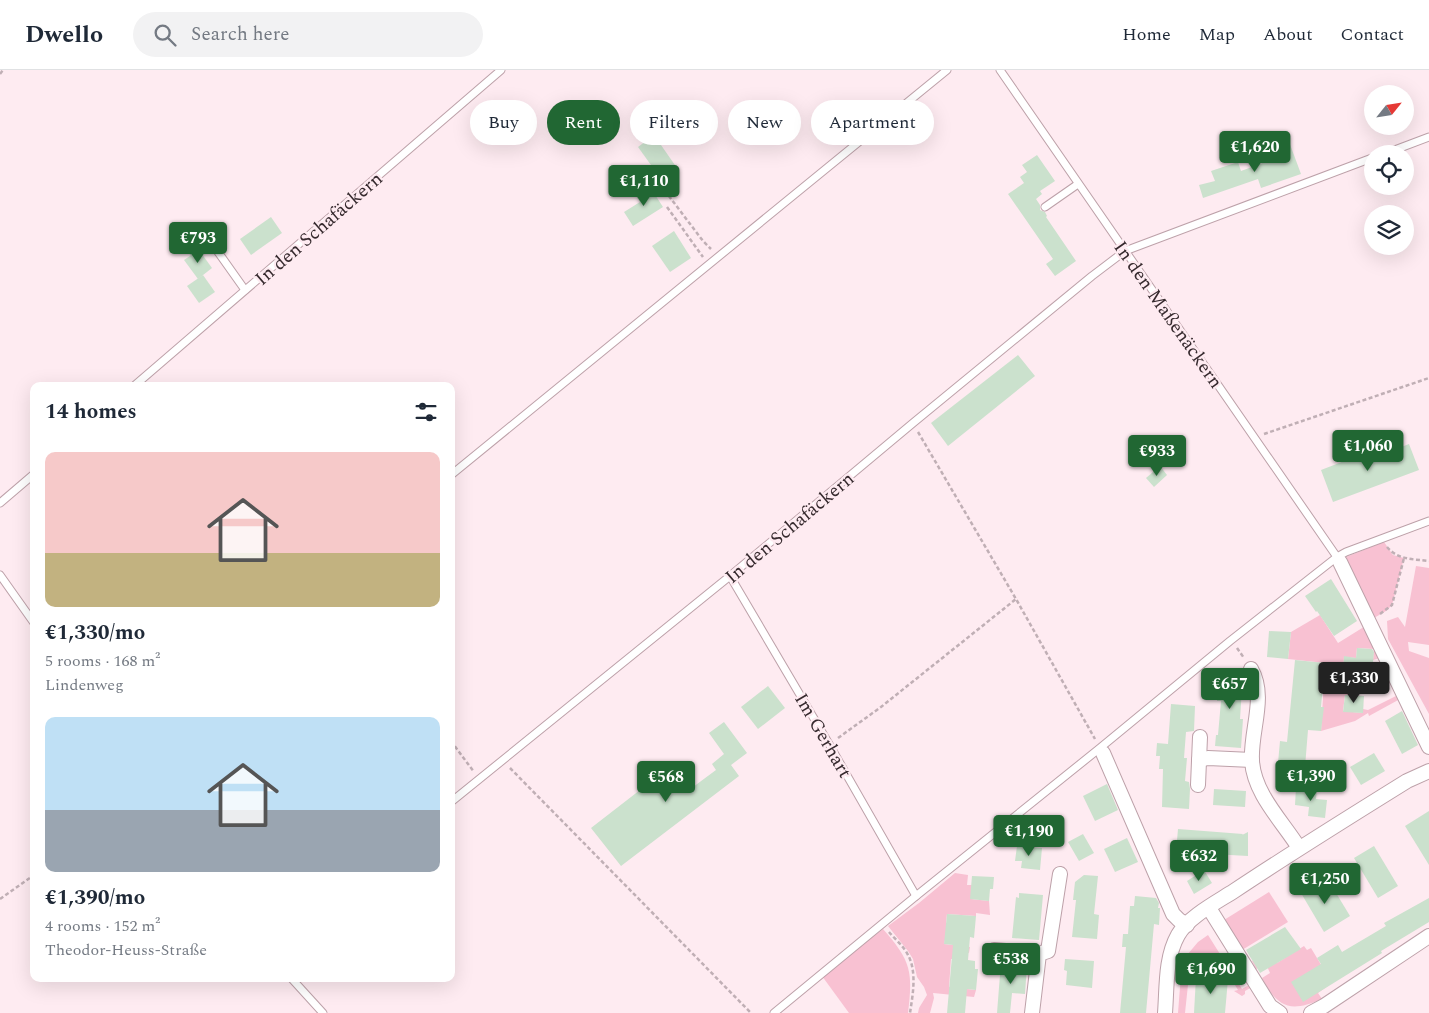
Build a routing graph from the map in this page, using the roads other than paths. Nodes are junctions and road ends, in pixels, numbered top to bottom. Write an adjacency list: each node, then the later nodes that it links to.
1 (501, 70): 11 (lane, In den Schafäckern)
2 (947, 70): 13 (lane)
3 (1000, 70): 7 (lane, In den Maßenäckern)
4 (1429, 137): 5 (lane)
5 (1408, 145)
6 (1364, 161): 10 (lane, In den Schafäckern)
7 (1078, 184): 8 (lane); 10 (lane, In den Maßenäckern)
8 (1045, 206)
9 (201, 228): 11 (lane)
10 (1125, 251): 17 (lane, In den Maßenäckern); 19 (lane, In den Schafäckern)
11 (245, 290): 12 (lane, In den Schafäckern)
12 (139, 382)
13 (455, 472)
14 (30, 477): 15 (lane)
15 (0, 503)
16 (1429, 521): 17 (lane)
17 (1339, 560): 23 (street); 24 (lane)
18 (0, 575): 20 (lane)
19 (730, 576): 29 (lane, In den Schafäckern); 32 (lane, Im Gerhart)
20 (30, 617)
21 (1251, 669): 26 (street)
22 (1200, 737): 25 (street)
23 (1429, 747)
24 (1101, 751): 32 (lane); 34 (street)
25 (1200, 760): 26 (street); 28 (street)
26 (1252, 760): 30 (street)
27 (1429, 771): 30 (street)
28 (1198, 785)
29 (455, 799)
30 (1300, 848): 33 (street)
31 (1060, 874): 37 (street)
32 (916, 896): 40 (lane)
33 (1208, 908): 34 (street); 43 (street)
34 (1187, 924): 42 (street)
35 (1429, 936): 44 (street)
36 (994, 950): 37 (street)
37 (1039, 954): 41 (street)
38 (295, 982): 39 (lane)
39 (323, 1013)
40 (774, 1013)
41 (1032, 1013)
42 (1165, 1013)
43 (1280, 1013)
44 (1311, 1013)

